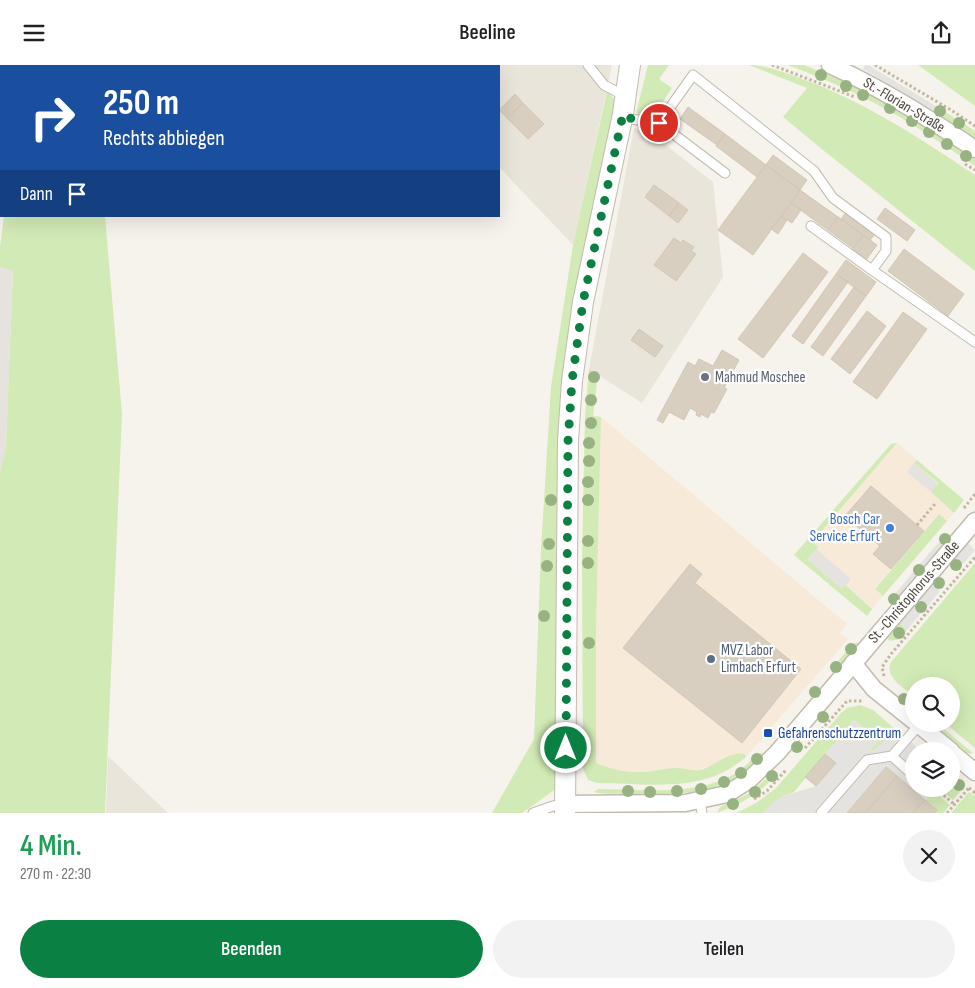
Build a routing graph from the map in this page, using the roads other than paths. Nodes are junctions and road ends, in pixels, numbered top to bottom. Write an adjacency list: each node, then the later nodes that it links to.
1 (588, 65): 4 (lane)
2 (630, 65): 4 (street)
3 (830, 65): 6 (street, St.-Florian-Straße)
4 (624, 105): 5 (lane); 22 (street)
5 (659, 123): 7 (lane); 9 (lane)
6 (975, 149)
7 (725, 173)
8 (811, 226): 9 (lane)
9 (872, 270): 10 (lane)
10 (975, 342)
11 (975, 521): 12 (street, St.-Christophorus-Straße)
12 (853, 663): 13 (street); 21 (street, St.-Christophorus-Straße)
13 (905, 714)
14 (910, 732): 17 (lane)
15 (928, 732): 16 (street)
16 (939, 742)
17 (892, 756): 19 (lane); 24 (lane)
18 (960, 760): 20 (street)
19 (905, 767)
20 (975, 772)
21 (701, 807): 22 (street, St.-Christophorus-Straße)
22 (566, 809): 23 (lane)
23 (533, 813)
24 (821, 813)

